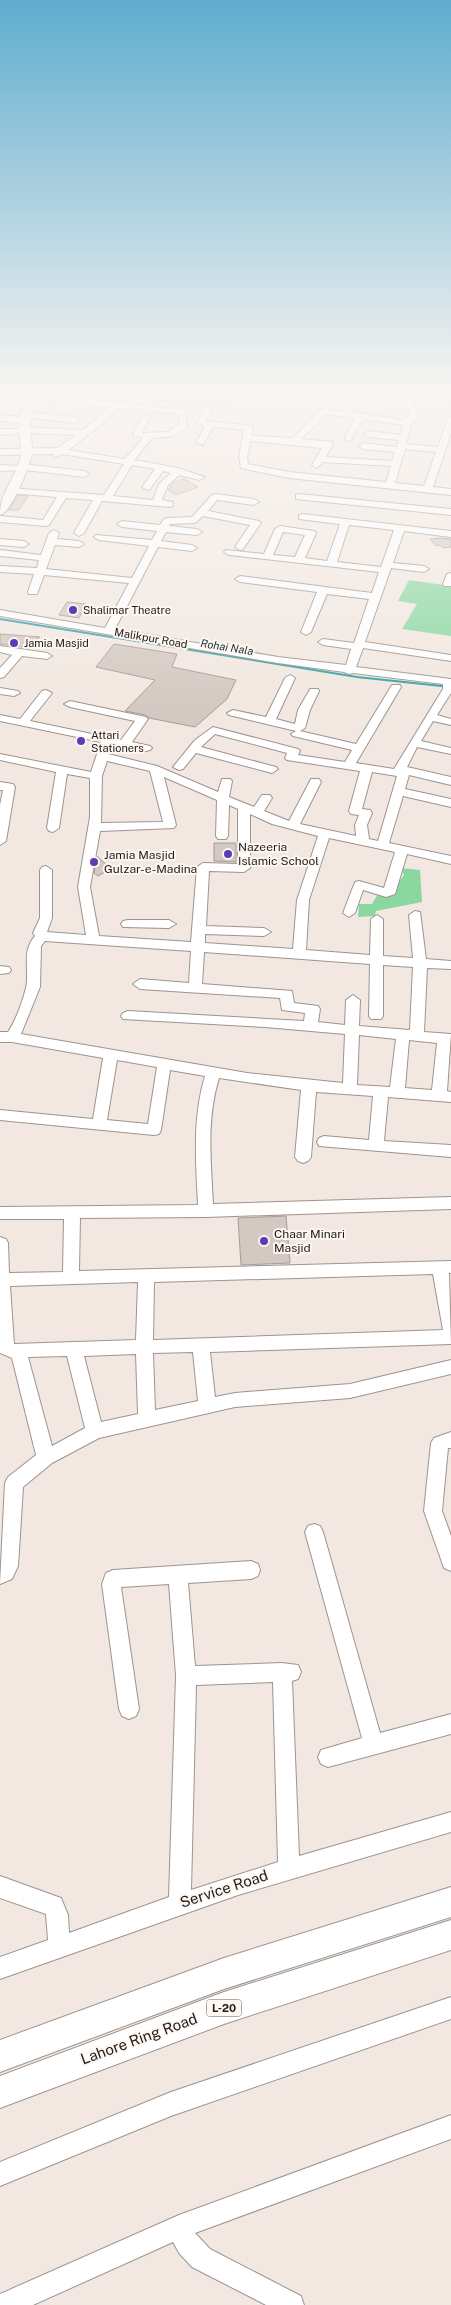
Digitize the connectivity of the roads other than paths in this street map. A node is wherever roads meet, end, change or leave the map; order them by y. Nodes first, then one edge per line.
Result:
1 (10, 495) edge
2 (59, 495) edge
3 (63, 495) junction
4 (106, 495) edge
5 (160, 495) edge
6 (165, 495) edge
7 (299, 497) dead end
8 (103, 499) junction
9 (135, 501) junction
10 (156, 503) junction
11 (130, 511) dead end
12 (0, 512) edge
13 (451, 512) edge
14 (202, 513) junction
15 (302, 517) dead end
16 (234, 518) junction
17 (345, 522) junction
18 (122, 524) dead end
19 (400, 528) junction
20 (163, 529) junction
21 (197, 532) dead end
22 (79, 533) dead end
23 (451, 534) edge
24 (99, 537) dead end
25 (0, 542) edge
26 (154, 543) junction
27 (24, 544) dead end
28 (79, 544) dead end
29 (240, 547) dead end
30 (192, 548) dead end
31 (229, 552) dead end
32 (0, 553) edge
33 (267, 557) junction
34 (45, 558) junction
35 (300, 560) junction
36 (331, 564) junction
37 (385, 568) junction
38 (0, 569) edge
39 (424, 569) dead end
40 (42, 572) junction
41 (240, 579) dead end
42 (134, 581) junction
43 (323, 590) junction
44 (33, 592) dead end
45 (375, 597) junction
46 (0, 613) edge
47 (109, 630) junction
48 (306, 632) dead end
49 (323, 642) dead end
50 (358, 645) junction
51 (1, 649) edge
52 (19, 653) junction
53 (47, 656) dead end
54 (451, 658) edge
55 (276, 665) junction
56 (349, 671) junction
57 (0, 676) edge
58 (290, 678) dead end
59 (449, 685) edge
60 (396, 687) junction
61 (0, 690) edge
62 (314, 690) dead end
63 (14, 693) dead end
64 (46, 693) dead end
65 (70, 704) dead end
66 (431, 717) junction
67 (0, 718) edge
68 (270, 721) junction
69 (23, 722) junction
70 (451, 722) edge
71 (214, 730) junction
72 (297, 734) dead end
73 (107, 740) junction
74 (414, 743) junction
75 (124, 744) junction
76 (146, 748) dead end
77 (359, 748) junction
78 (193, 749) junction
79 (451, 751) edge
80 (0, 756) edge
81 (102, 756) junction
82 (348, 766) junction
83 (179, 767) dead end
84 (366, 768) junction
85 (62, 769) junction
86 (272, 769) dead end
87 (156, 770) junction
88 (404, 772) junction
89 (96, 776) junction
90 (226, 781) dead end
91 (451, 781) edge
92 (315, 782) dead end
93 (0, 786) edge
94 (399, 791) junction
95 (266, 798) dead end
96 (223, 799) junction
97 (241, 802) junction
98 (451, 803) edge
99 (257, 813) junction
100 (293, 826) junction
101 (94, 827) junction
102 (53, 828) dead end
103 (325, 833) junction
104 (222, 836) dead end
105 (0, 840) edge
106 (363, 840) junction
107 (383, 844) junction
108 (402, 849) junction
109 (451, 860) edge
110 (46, 870) dead end
111 (349, 913) dead end
112 (415, 915) dead end
113 (377, 919) dead end
114 (169, 924) dead end
115 (200, 930) junction
116 (264, 932) dead end
117 (42, 936) junction
118 (93, 939) junction
119 (126, 942) junction
120 (199, 947) junction
121 (299, 955) junction
122 (377, 961) junction
123 (420, 964) junction
124 (451, 965) edge
125 (140, 984) dead end
126 (194, 988) junction
127 (353, 1000) dead end
128 (128, 1016) dead end
129 (376, 1016) dead end
130 (310, 1026) junction
131 (351, 1030) junction
132 (402, 1034) junction
133 (417, 1036) junction
134 (6, 1037) edge
135 (448, 1039) edge
136 (111, 1053) junction
137 (164, 1065) junction
138 (213, 1074) junction
139 (309, 1086) junction
140 (350, 1089) junction
141 (381, 1092) junction
142 (397, 1094) junction
143 (445, 1096) edge
144 (0, 1115) edge
145 (99, 1125) junction
146 (324, 1142) dead end
147 (376, 1146) junction
148 (451, 1151) edge
149 (303, 1157) dead end
150 (451, 1204) edge
151 (72, 1211) junction
152 (206, 1211) junction
153 (0, 1213) edge
154 (0, 1243) edge
155 (446, 1267) edge
156 (146, 1276) junction
157 (71, 1278) junction
158 (0, 1280) edge
159 (451, 1329) edge
160 (451, 1337) edge
161 (202, 1346) junction
162 (144, 1347) junction
163 (74, 1349) junction
164 (18, 1350) junction
165 (451, 1367) edge
166 (207, 1405) junction
167 (147, 1418) junction
168 (95, 1431) junction
169 (451, 1440) edge
170 (46, 1458) junction
171 (314, 1532) dead end
172 (451, 1562) edge
173 (251, 1570) dead end
174 (0, 1575) edge
175 (178, 1575) junction
176 (186, 1676) junction
177 (129, 1709) dead end
178 (451, 1724) edge
179 (374, 1746) junction
180 (328, 1757) dead end
181 (451, 1822) edge
182 (290, 1868) junction
183 (0, 1887) edge
184 (451, 1902) edge
185 (180, 1904) junction
186 (451, 1935) edge
187 (59, 1946) junction
188 (0, 1968) edge
189 (451, 2008) edge
190 (0, 2056) edge
191 (0, 2092) edge
192 (451, 2127) edge
193 (0, 2174) edge
194 (179, 2227) junction
195 (5, 2305) edge
196 (292, 2305) edge

1 - 12 main road
2 - 3 street
3 - 8 street
3 - 12 street
4 - 8 street
5 - 10 street
6 - 10 street
7 - 13 street
8 - 9 street
8 - 22 street
9 - 10 street
9 - 11 street
14 - 16 street
14 - 16 street
14 - 20 street
15 - 17 street
16 - 29 street
17 - 19 street
17 - 36 street
18 - 20 street
19 - 23 street
19 - 37 street
20 - 21 street
20 - 26 street
24 - 26 street
25 - 27 street
26 - 30 street
26 - 42 street
28 - 34 street
31 - 33 street
32 - 34 street
33 - 35 street
33 - 35 street
34 - 40 street
35 - 36 street
36 - 37 street
37 - 39 street
37 - 45 street
38 - 40 street
40 - 42 street
40 - 44 street
41 - 43 street
42 - 47 street
43 - 45 street
43 - 48 street
45 - 50 street
46 - 47 street, Malikpur Road
47 - 55 street, Malikpur Road
49 - 50 street
50 - 54 street
50 - 56 street
51 - 52 street
52 - 53 street
52 - 57 street
55 - 56 street
55 - 60 street
56 - 59 street
58 - 68 street
59 - 60 street
59 - 66 street
60 - 77 street
61 - 63 street
62 - 68 street
64 - 69 street
65 - 75 street
66 - 70 street
66 - 74 street
67 - 69 street
68 - 71 street
69 - 73 street
71 - 78 street
71 - 82 street
72 - 77 street
73 - 75 street
73 - 81 street
74 - 79 street
74 - 88 street
75 - 76 street
77 - 82 street
78 - 83 street
78 - 86 street
80 - 85 street
81 - 87 street
81 - 89 street
82 - 84 street
84 - 88 street
84 - 106 street
85 - 89 street
85 - 102 street
87 - 96 street
87 - 101 street
88 - 91 street
88 - 94 street
89 - 101 street
90 - 96 street
92 - 100 street
93 - 105 street
94 - 98 street
94 - 107 street
95 - 99 street
96 - 97 street
96 - 104 street
97 - 99 street
97 - 115 street
99 - 100 street
100 - 103 street
101 - 118 street
103 - 106 street
103 - 121 street
106 - 107 street
107 - 108 street
108 - 109 street
108 - 111 street
110 - 117 street
112 - 123 street
113 - 122 street
114 - 119 street
115 - 116 street
115 - 120 street
117 - 118 street
117 - 134 street
118 - 119 street
119 - 120 street
120 - 121 street
120 - 126 street
121 - 122 street
122 - 123 street
122 - 129 street
123 - 124 street
123 - 133 street
125 - 126 street
126 - 130 street
127 - 131 street
128 - 130 street
130 - 131 street
131 - 132 street
131 - 140 street
132 - 133 street
132 - 142 street
133 - 135 street
134 - 136 street
135 - 143 street
136 - 137 street
136 - 145 street
137 - 138 street
137 - 145 street
138 - 139 street
138 - 152 street
139 - 140 street
139 - 149 street
140 - 141 street
141 - 142 street
141 - 147 street
142 - 143 street
144 - 145 street
146 - 147 street
147 - 148 street
150 - 152 street
151 - 152 street
151 - 153 street
151 - 157 street
154 - 158 street
155 - 156 street
155 - 159 street
156 - 157 street
156 - 162 street
157 - 158 street
158 - 164 street
160 - 161 street
161 - 162 street
161 - 166 street
162 - 163 street
162 - 167 street
163 - 164 street
163 - 168 street
164 - 170 street
165 - 166 street
166 - 167 street
167 - 168 street
168 - 170 street
169 - 172 street
170 - 174 street
171 - 179 street
173 - 175 street
175 - 176 street
175 - 177 street
176 - 182 street
176 - 185 street
178 - 179 street
179 - 180 street
181 - 182 street, Service Road
182 - 185 street, Service Road
183 - 187 street
184 - 190 highway
185 - 187 street, Service Road
186 - 191 highway, Lahore Ring Road / L-20
187 - 188 street, Service Road
189 - 193 street
192 - 194 street
194 - 195 street
194 - 196 street

